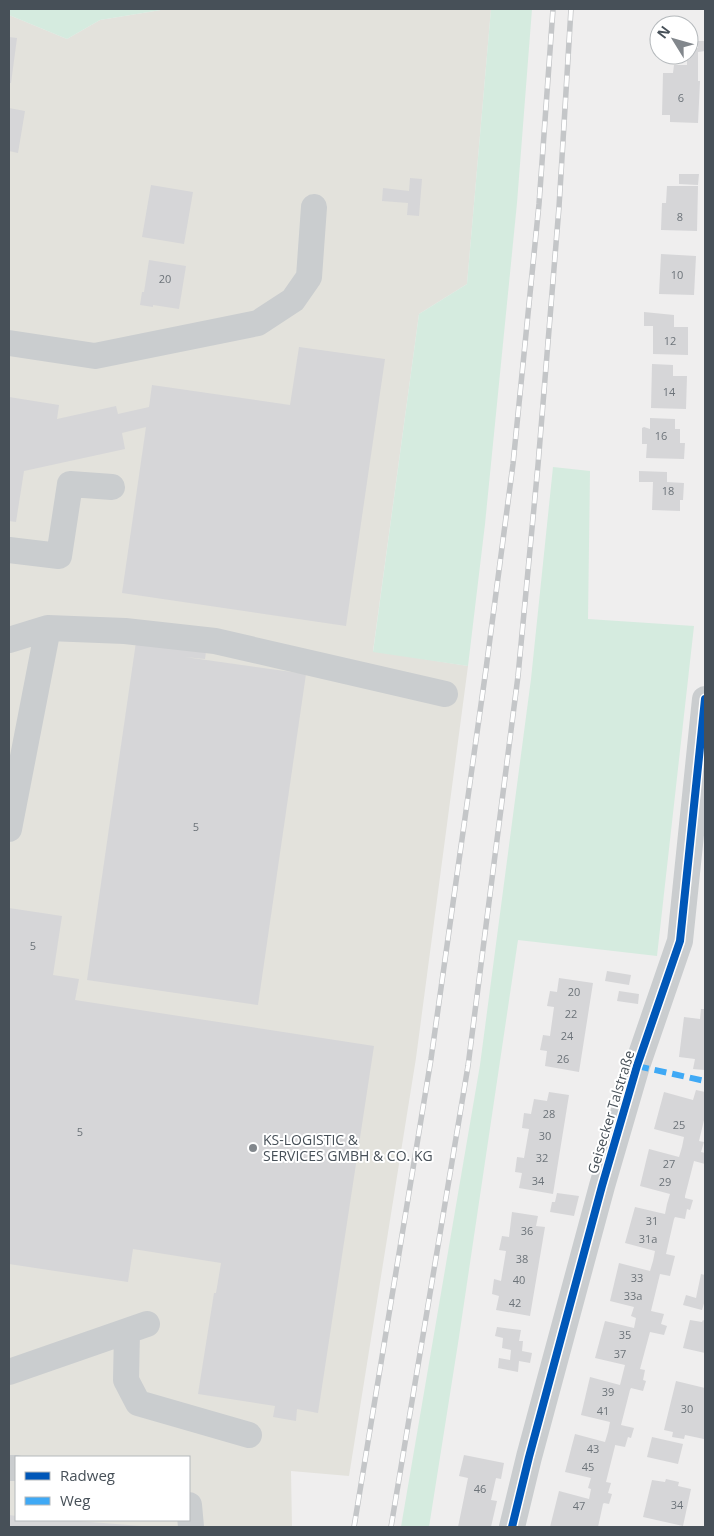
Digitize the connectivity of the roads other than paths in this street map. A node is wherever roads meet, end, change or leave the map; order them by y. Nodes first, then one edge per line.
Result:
1 (314, 207) dead end
2 (9, 343) edge
3 (112, 487) dead end
4 (9, 550) edge
5 (48, 628) junction
6 (9, 640) edge
7 (445, 694) dead end
8 (705, 699) edge
9 (703, 744) edge
10 (9, 829) edge
11 (9, 1372) edge
12 (249, 1435) dead end
13 (190, 1512) edge
14 (192, 1527) edge
15 (512, 1527) edge

1 - 2 street
3 - 4 street
5 - 6 street
5 - 7 street
5 - 10 street
8 - 9 street, Geisecker Talstraße
9 - 15 street, Geisecker Talstraße
11 - 12 street
13 - 14 street

